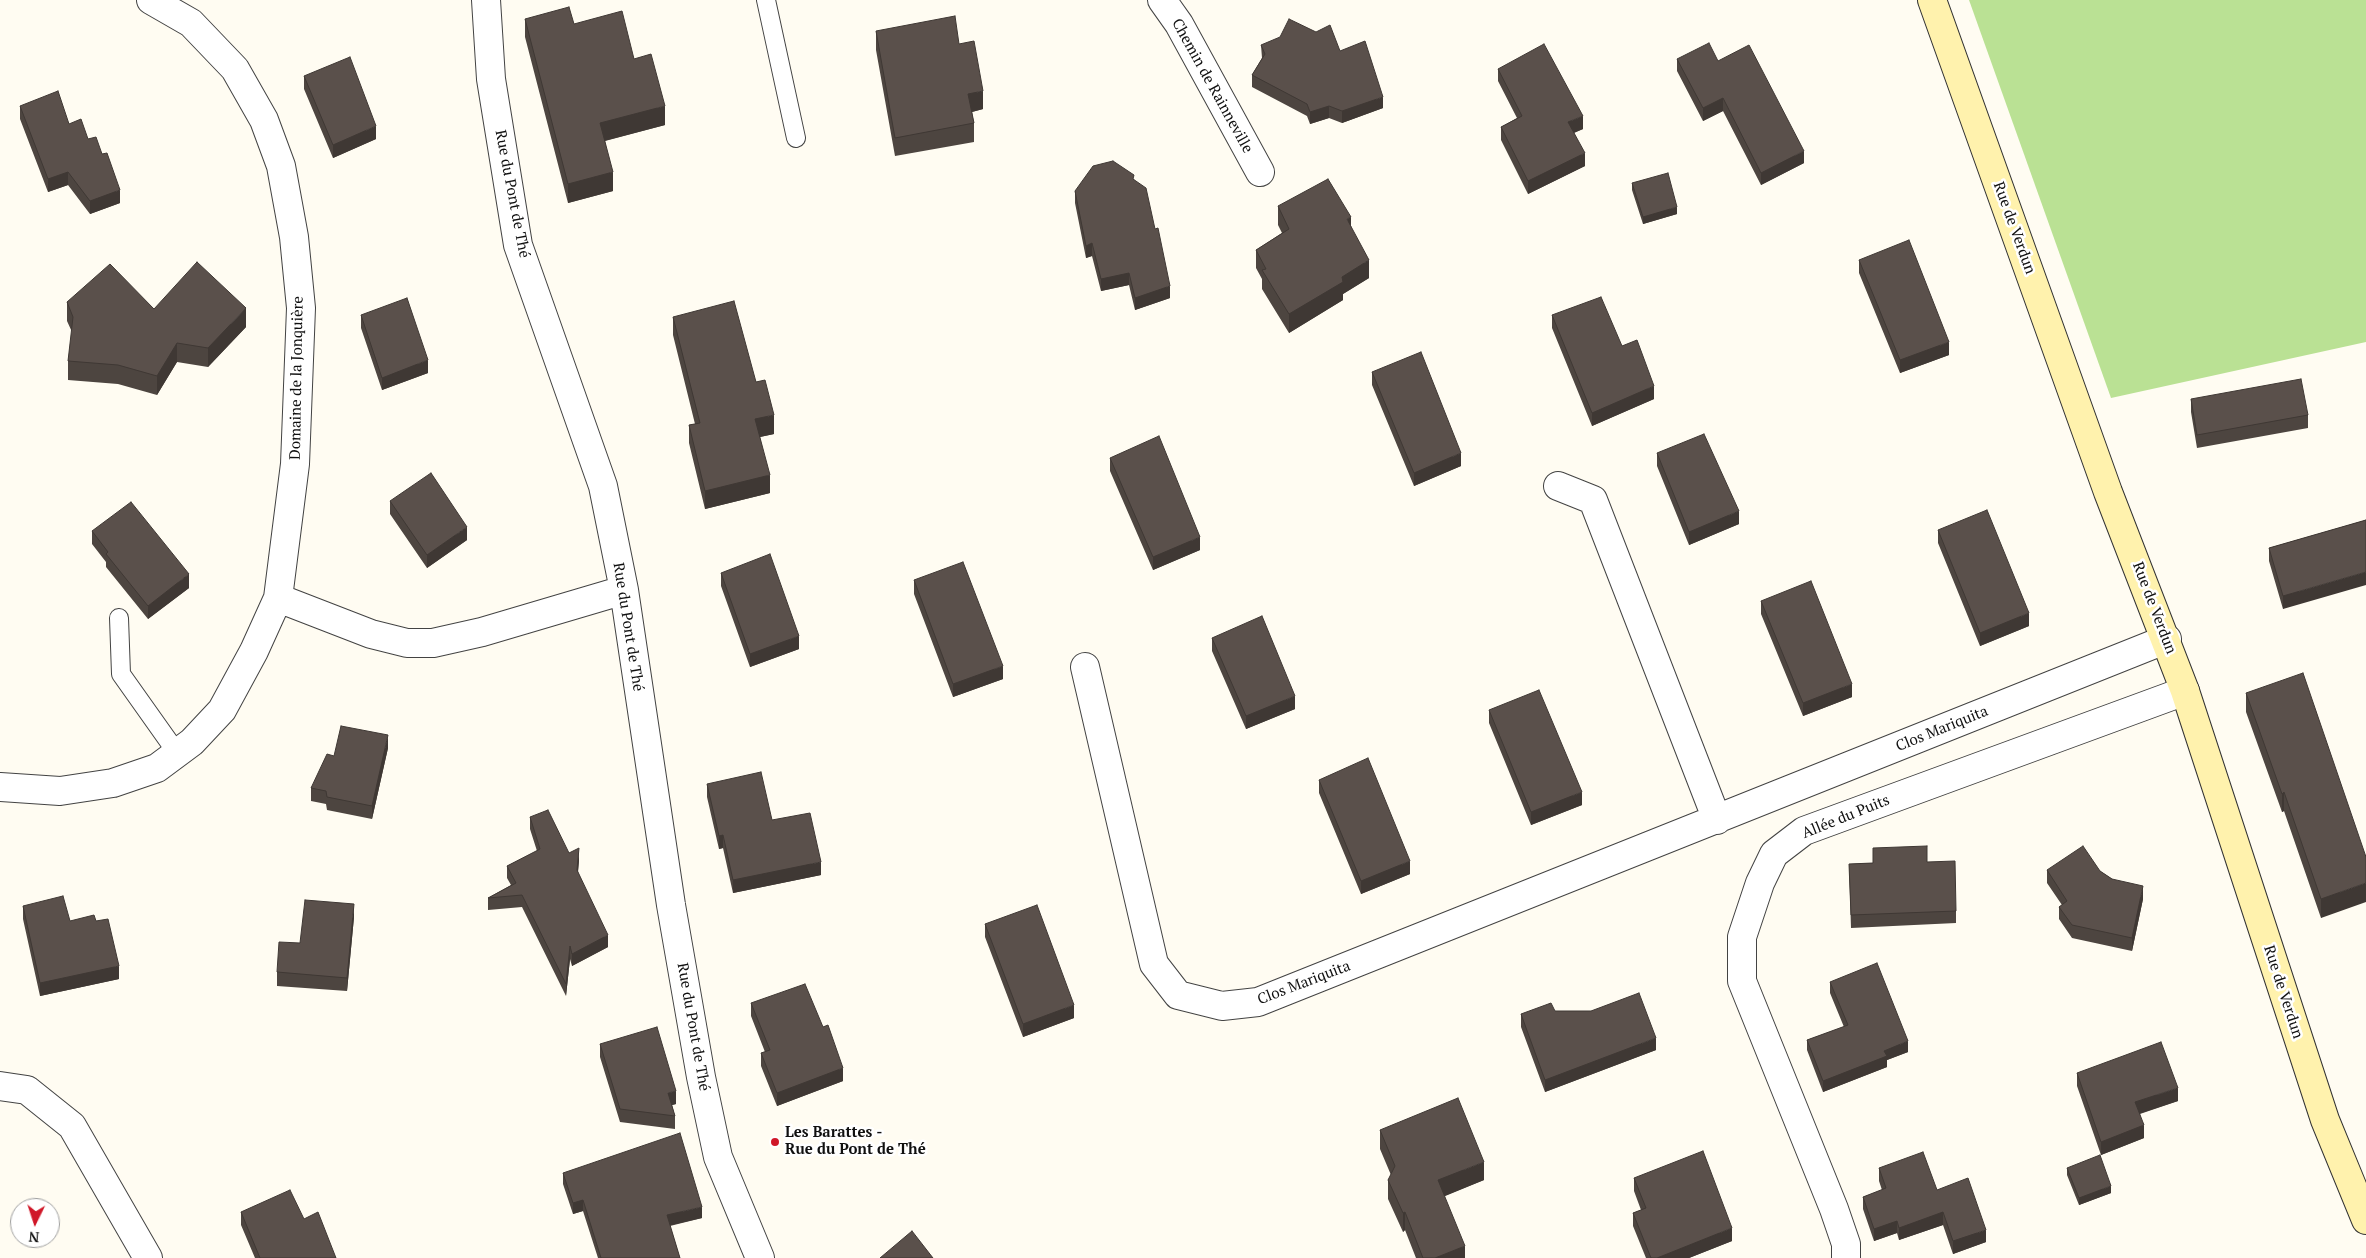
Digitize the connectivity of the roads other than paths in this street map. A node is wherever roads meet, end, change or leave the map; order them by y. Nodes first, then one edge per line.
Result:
1 (151, 0) edge
2 (486, 0) edge
3 (766, 0) edge
4 (1162, 0) edge
5 (1932, 0) edge
6 (796, 138) dead end
7 (1260, 172) dead end
8 (1558, 486) dead end
9 (624, 590) junction
10 (278, 598) junction
11 (119, 618) dead end
12 (2167, 639) junction
13 (1085, 668) dead end
14 (2185, 691) junction
15 (177, 753) junction
16 (0, 787) edge
17 (1717, 820) junction
18 (0, 1086) edge
19 (2366, 1220) edge
20 (148, 1258) edge
21 (760, 1258) edge
22 (1846, 1258) edge

1 - 10 street, Domaine de la Jonquière
2 - 9 street, Rue du Pont de Thé
3 - 6 lane
4 - 7 street, Chemin de Rainneville
5 - 12 main road, Rue de Verdun
8 - 17 street
9 - 10 street
9 - 21 street, Rue du Pont de Thé
10 - 15 street, Domaine de la Jonquière
11 - 15 lane
12 - 14 main road, Rue de Verdun
12 - 17 street, Clos Mariquita
13 - 17 street, Clos Mariquita
14 - 19 main road, Rue de Verdun
14 - 22 street, Allée du Puits
15 - 16 street, Domaine de la Jonquière
18 - 20 street

